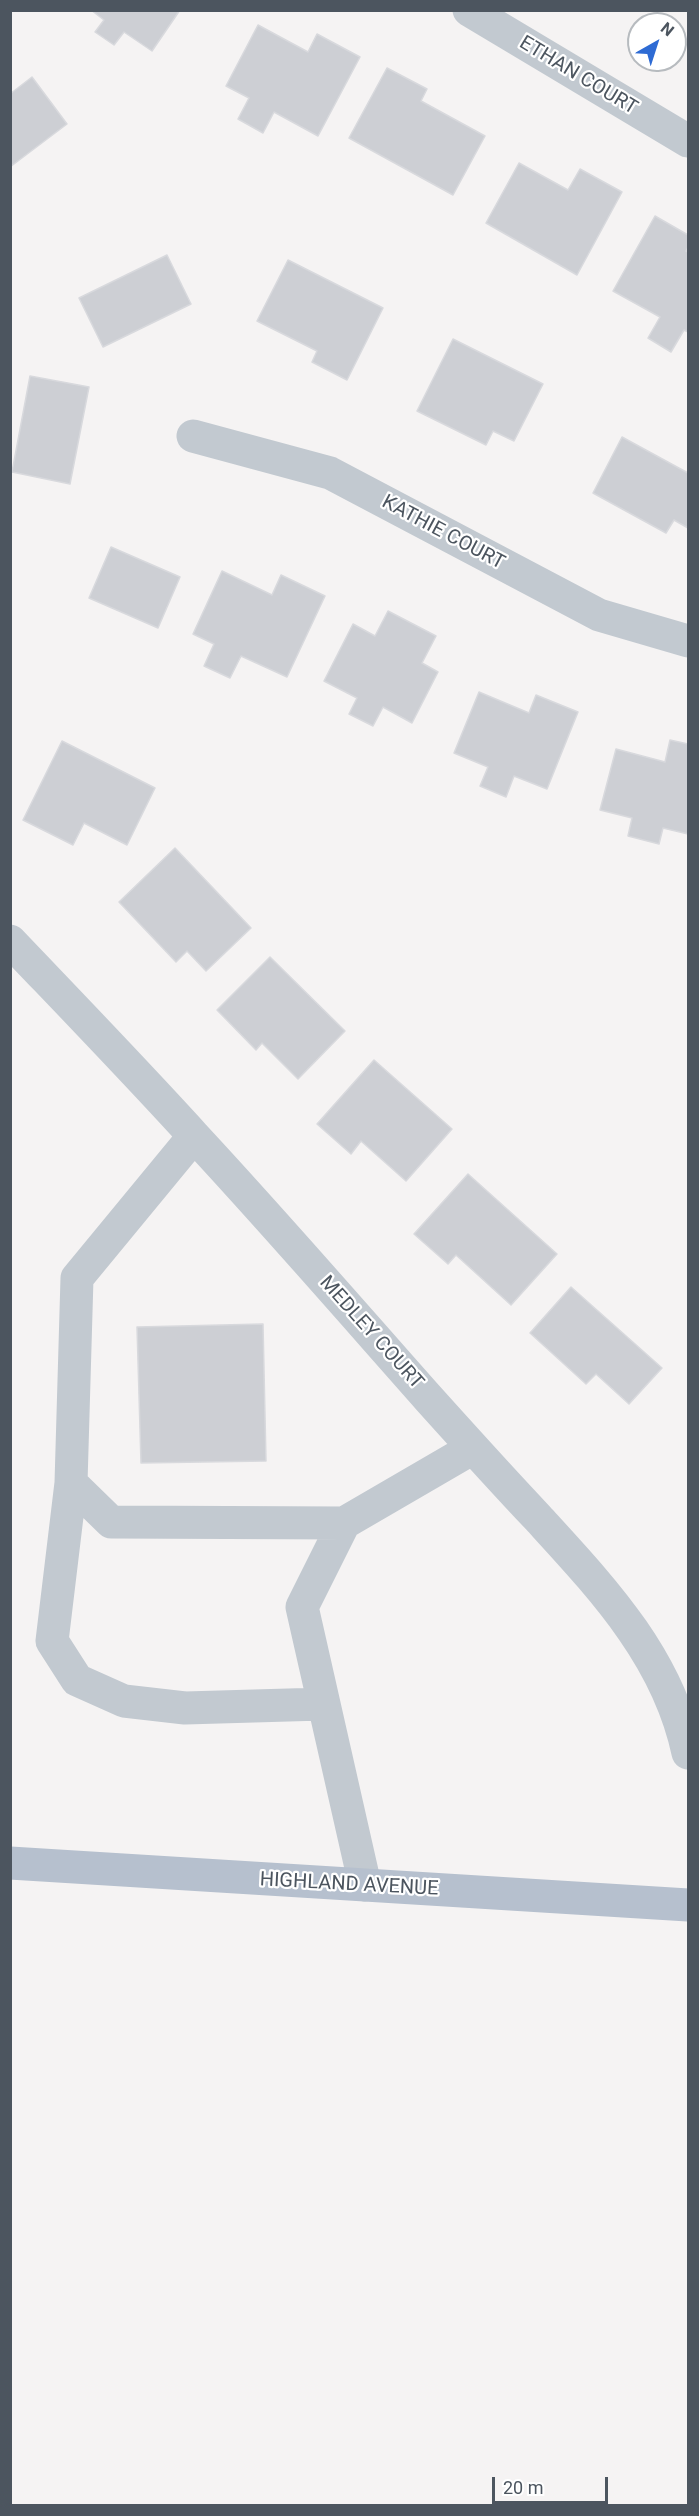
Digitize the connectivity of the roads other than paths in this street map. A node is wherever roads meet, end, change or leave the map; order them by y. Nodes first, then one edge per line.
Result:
1 (469, 10) edge
2 (688, 141) edge
3 (193, 436) dead end
4 (688, 641) edge
5 (10, 941) edge
6 (194, 1136) junction
7 (473, 1448) junction
8 (71, 1483) junction
9 (344, 1523) junction
10 (324, 1704) junction
11 (688, 1753) edge
12 (10, 1863) edge
13 (365, 1885) junction
14 (688, 1905) edge

1 - 2 street, ETHAN COURT
3 - 4 street, KATHIE COURT
5 - 6 street, MEDLEY COURT
6 - 7 street, MEDLEY COURT
6 - 8 street
7 - 9 street
7 - 11 street, MEDLEY COURT
8 - 9 street
8 - 10 street
9 - 10 street
10 - 13 street
12 - 13 main road, HIGHLAND AVENUE
13 - 14 main road, HIGHLAND AVENUE

